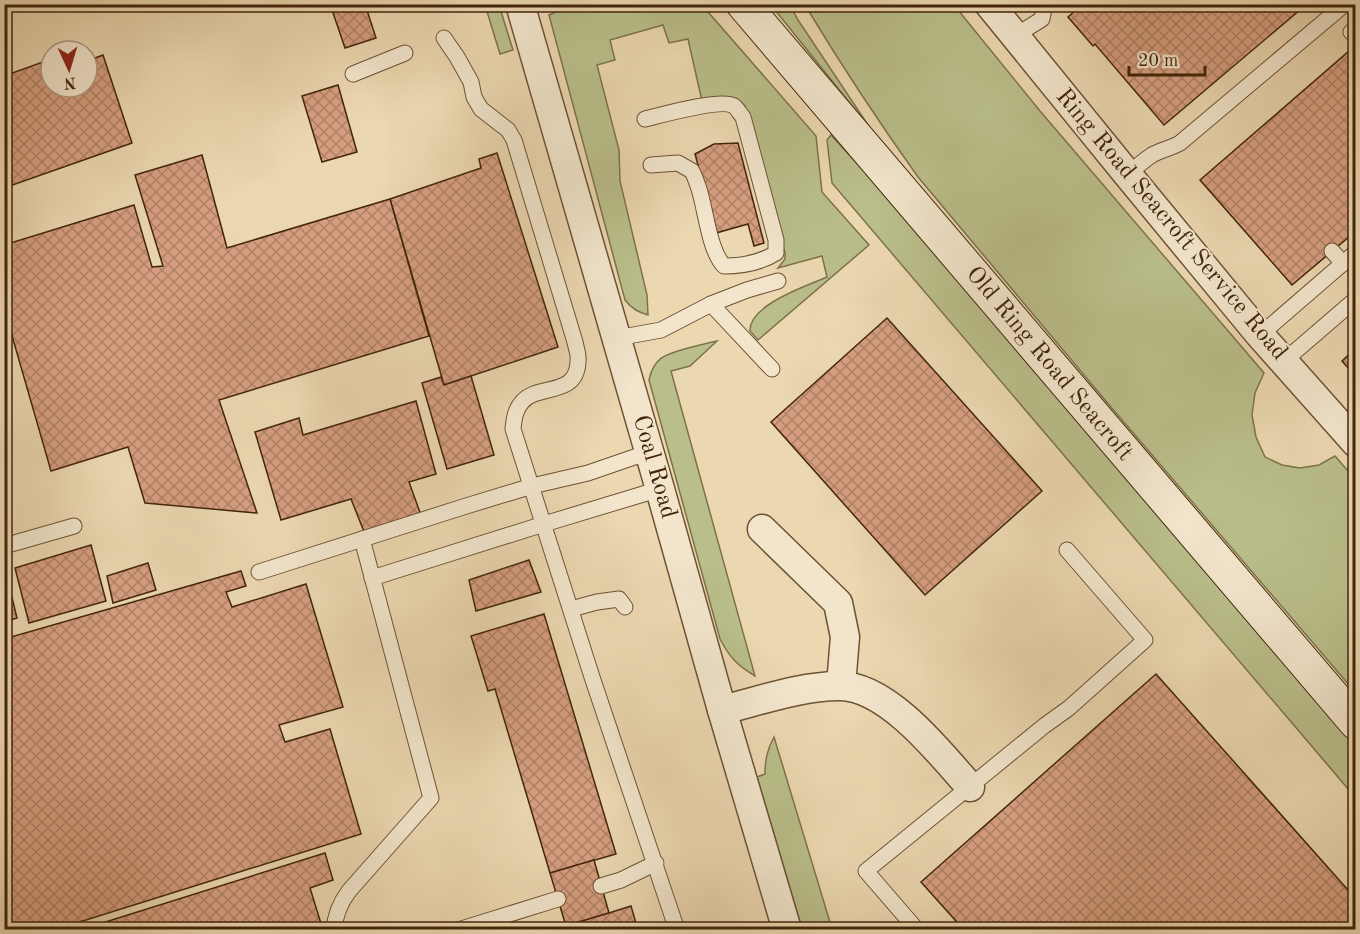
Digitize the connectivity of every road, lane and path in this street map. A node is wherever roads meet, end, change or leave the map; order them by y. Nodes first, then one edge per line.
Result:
1 (520, 4) edge
2 (743, 4) edge
3 (989, 4) edge
4 (1045, 4) edge
5 (1345, 4) edge
6 (1015, 36) junction
7 (444, 38) dead end
8 (405, 53) dead end
9 (352, 74) dead end
10 (645, 119) dead end
11 (651, 165) dead end
12 (1128, 175) junction
13 (1332, 251) dead end
14 (1356, 252) edge
15 (1341, 265) junction
16 (778, 281) dead end
17 (1356, 299) edge
18 (711, 304) junction
19 (1260, 335) junction
20 (617, 338) junction
21 (1284, 361) junction
22 (772, 369) dead end
23 (1356, 443) edge
24 (649, 452) junction
25 (532, 486) junction
26 (660, 489) junction
27 (544, 524) junction
28 (74, 526) dead end
29 (762, 529) dead end
30 (362, 539) junction
31 (4, 546) edge
32 (1067, 550) dead end
33 (259, 572) dead end
34 (372, 578) junction
35 (625, 607) dead end
36 (571, 609) junction
37 (841, 685) junction
38 (722, 710) junction
39 (1356, 723) edge
40 (970, 787) junction
41 (656, 863) junction
42 (601, 886) dead end
43 (558, 899) dead end
44 (333, 930) edge
45 (458, 930) edge
46 (677, 930) edge
47 (787, 930) edge
48 (917, 930) edge

1 - 20 street, Coal Road
2 - 39 main road, Old Ring Road Seacroft
3 - 6 street, Ring Road Seacroft Service Road
4 - 6 lane
5 - 12 lane
6 - 12 street, Ring Road Seacroft Service Road
7 - 25 lane
8 - 9 lane
10 - 11 lane
12 - 19 street, Ring Road Seacroft Service Road
13 - 15 lane
14 - 15 lane
15 - 19 lane
16 - 18 lane
17 - 21 lane
18 - 20 lane
18 - 22 lane
19 - 21 street, Ring Road Seacroft Service Road
20 - 24 street, Coal Road
21 - 23 street, Ring Road Seacroft Service Road
24 - 25 lane
24 - 26 street, Coal Road
25 - 27 lane
25 - 30 lane
26 - 27 lane
26 - 38 street, Coal Road
27 - 34 lane
27 - 36 lane
28 - 31 lane
29 - 37 street
30 - 33 lane
30 - 34 lane
32 - 40 lane
34 - 44 lane
35 - 36 lane
36 - 41 lane
37 - 38 street
37 - 40 street
38 - 47 street, Coal Road
40 - 48 lane
41 - 42 lane
41 - 46 lane
43 - 45 lane

